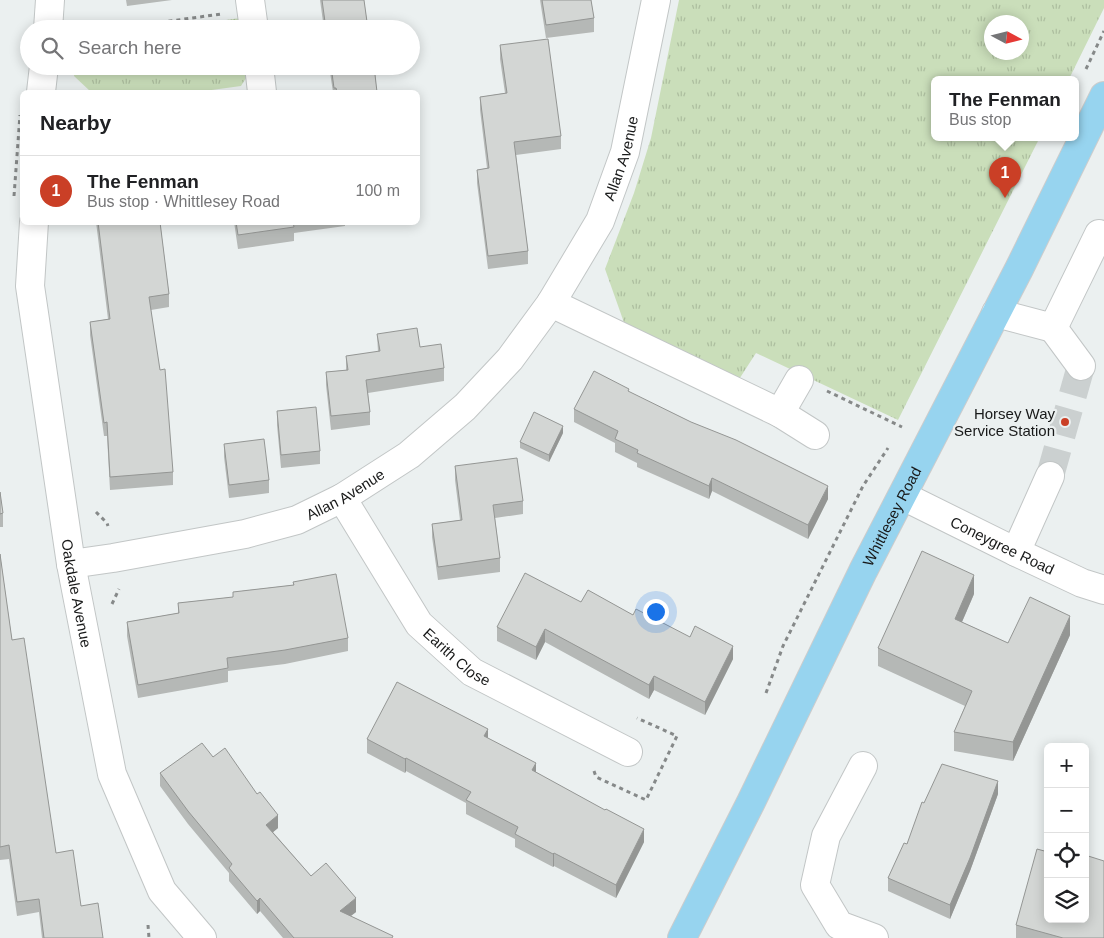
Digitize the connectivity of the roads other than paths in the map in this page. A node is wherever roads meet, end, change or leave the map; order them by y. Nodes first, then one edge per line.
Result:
1 (50, 0) edge
2 (656, 0) edge
3 (239, 7) edge
4 (49, 20) edge
5 (248, 20) edge
6 (43, 75) edge
7 (260, 75) edge
8 (41, 90) edge
9 (262, 90) edge
10 (1104, 96) edge
11 (34, 225) edge
12 (1099, 234) dead end
13 (552, 303) junction
14 (996, 313) junction
15 (1054, 328) junction
16 (1081, 366) dead end
17 (799, 380) road end
18 (780, 413) junction
19 (815, 434) dead end
20 (1050, 476) tunnel mouth
21 (903, 496) junction
22 (342, 498) junction
23 (1016, 552) junction
24 (71, 564) junction
25 (1104, 590) edge
26 (628, 752) dead end
27 (863, 766) dead end
28 (201, 937) edge
29 (682, 938) edge
30 (874, 938) edge

1 - 4 street
2 - 13 street, Allan Avenue
3 - 5 street
6 - 8 street
7 - 9 street
10 - 14 main road, Whittlesey Road
11 - 24 street, Oakdale Avenue
12 - 15 street
13 - 18 street
13 - 22 street, Allan Avenue
14 - 15 street
14 - 21 main road, Whittlesey Road
15 - 16 street
17 - 18 street
18 - 19 street
20 - 23 street
21 - 23 street, Coneygree Road
21 - 29 main road, Whittlesey Road
22 - 24 street, Allan Avenue
22 - 26 street, Earith Close
23 - 25 street, Coneygree Road
24 - 28 street, Oakdale Avenue
27 - 30 street

